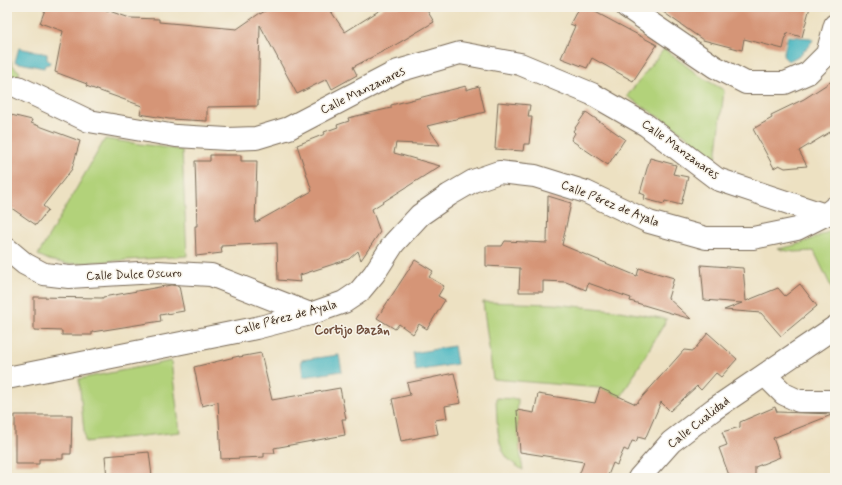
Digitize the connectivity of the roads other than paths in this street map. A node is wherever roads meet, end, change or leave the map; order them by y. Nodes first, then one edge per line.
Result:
1 (627, 7) edge
2 (835, 25) edge
3 (18, 87) dead end
4 (830, 211) edge
5 (7, 249) edge
6 (310, 314) junction
7 (835, 326) edge
8 (765, 375) junction
9 (7, 378) edge
10 (835, 401) edge
11 (639, 478) edge

1 - 2 street
3 - 4 street, Calle Manzanares
4 - 6 street, Calle Pérez de Ayala
5 - 6 street, Calle Dulce Oscuro
6 - 9 street, Calle Pérez de Ayala
7 - 8 street, Calle Cualidad
8 - 10 street
8 - 11 street, Calle Cualidad

